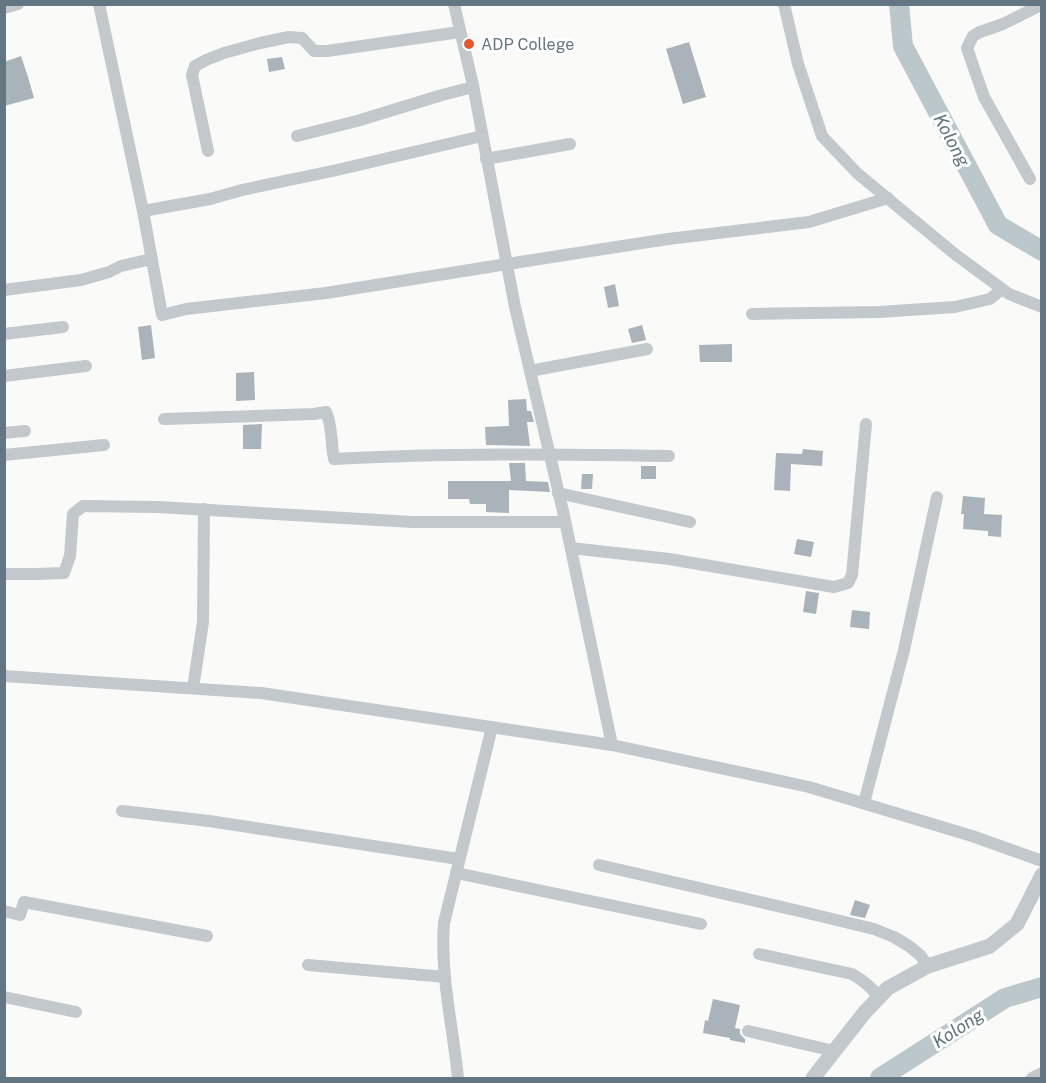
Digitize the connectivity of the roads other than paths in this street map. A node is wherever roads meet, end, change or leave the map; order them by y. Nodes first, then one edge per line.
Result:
1 (18, 4) edge
2 (99, 4) edge
3 (453, 4) edge
4 (784, 4) edge
5 (1041, 5) edge
6 (4, 8) edge
7 (460, 32) junction
8 (473, 87) junction
9 (297, 136) dead end
10 (482, 136) junction
11 (570, 144) dead end
12 (208, 151) dead end
13 (486, 159) junction
14 (1030, 179) dead end
15 (888, 198) junction
16 (143, 211) junction
17 (152, 259) junction
18 (507, 264) junction
19 (1002, 289) junction
20 (4, 290) edge
21 (1041, 307) edge
22 (752, 314) dead end
23 (63, 327) dead end
24 (4, 334) edge
25 (647, 349) dead end
26 (86, 366) dead end
27 (530, 371) junction
28 (4, 375) edge
29 (164, 419) dead end
30 (866, 424) dead end
31 (25, 431) dead end
32 (4, 433) edge
33 (104, 445) dead end
34 (549, 453) junction
35 (4, 455) edge
36 (669, 456) dead end
37 (558, 493) junction
38 (937, 497) dead end
39 (204, 510) junction
40 (565, 522) junction
41 (690, 522) dead end
42 (571, 548) junction
43 (4, 574) edge
44 (4, 676) edge
45 (193, 688) junction
46 (492, 727) junction
47 (612, 745) junction
48 (864, 803) junction
49 (122, 811) dead end
50 (459, 859) junction
51 (1041, 861) edge
52 (599, 865) dead end
53 (456, 873) junction
54 (1041, 875) edge
55 (4, 912) edge
56 (701, 924) dead end
57 (207, 936) dead end
58 (759, 954) dead end
59 (308, 965) dead end
60 (928, 966) junction
61 (445, 977) junction
62 (4, 997) edge
63 (879, 997) junction
64 (76, 1012) dead end
65 (748, 1031) dead end
66 (834, 1051) junction
67 (1041, 1073) edge
68 (458, 1078) edge
69 (813, 1078) edge
70 (1032, 1078) edge

1 - 6 street
2 - 16 street
3 - 7 street
4 - 15 street
5 - 14 street
7 - 8 street
7 - 12 street
8 - 9 street
8 - 10 street
10 - 13 street
10 - 16 street
11 - 13 street
13 - 18 street
15 - 18 street
15 - 19 street
16 - 17 street
17 - 18 street
17 - 20 street
18 - 27 street
19 - 21 street
19 - 22 street
23 - 24 street
25 - 27 street
26 - 28 street
27 - 34 street
29 - 34 street
30 - 42 street
31 - 32 street
33 - 35 street
34 - 36 street
34 - 37 street
37 - 40 street
37 - 41 street
38 - 48 street
39 - 40 street
39 - 43 street
39 - 45 street
40 - 42 street
42 - 47 street
44 - 45 street
45 - 46 street
46 - 47 street
46 - 50 street
47 - 48 street
48 - 51 street
49 - 50 street
50 - 53 street
52 - 60 street
53 - 56 street
53 - 61 street
54 - 60 street
55 - 57 street
58 - 63 street
59 - 61 street
60 - 63 street
61 - 68 street
62 - 64 street
63 - 66 street
65 - 66 street
66 - 69 street
67 - 70 street

